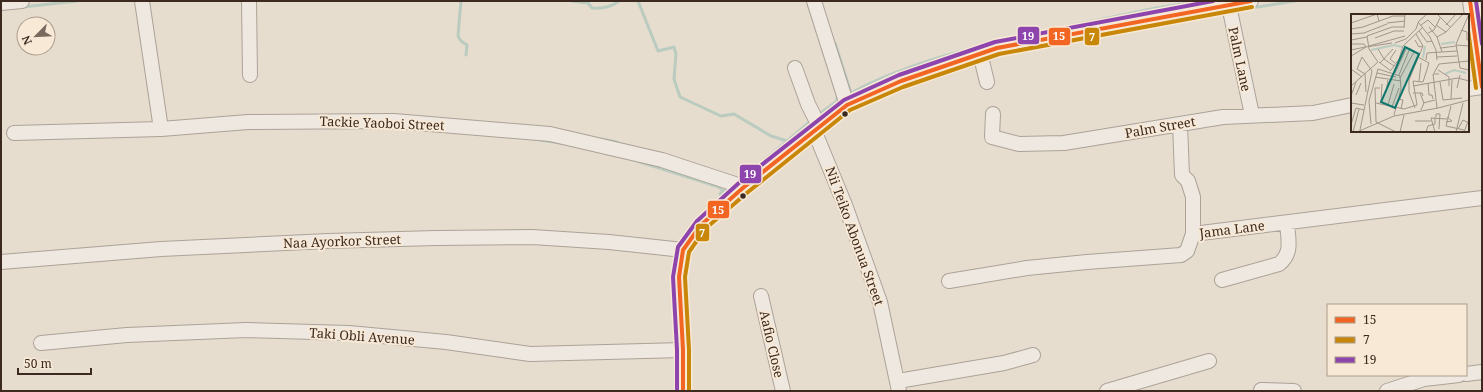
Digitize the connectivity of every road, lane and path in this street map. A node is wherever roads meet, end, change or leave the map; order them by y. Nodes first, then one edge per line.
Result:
1 (22, 1) edge
2 (142, 1) edge
3 (249, 1) edge
4 (814, 1) edge
5 (1251, 1) edge
6 (1470, 1) edge
7 (1228, 2) edge
8 (1, 3) edge
9 (980, 53) junction
10 (794, 68) dead end
11 (250, 75) dead end
12 (987, 82) dead end
13 (1482, 87) edge
14 (1469, 89) edge
15 (847, 105) junction
16 (1351, 105) edge
17 (993, 114) dead end
18 (1252, 115) junction
19 (1180, 124) junction
20 (817, 128) junction
21 (161, 129) junction
22 (14, 133) dead end
23 (744, 187) junction
24 (1482, 198) edge
25 (1287, 223) junction
26 (1193, 234) junction
27 (683, 250) junction
28 (1, 262) edge
29 (1222, 280) dead end
30 (949, 281) dead end
31 (761, 296) dead end
32 (41, 343) dead end
33 (683, 350) junction
34 (1033, 355) dead end
35 (1209, 361) dead end
36 (1482, 372) edge
37 (1467, 374) edge
38 (1450, 376) edge
39 (899, 386) edge
40 (1261, 390) dead end
41 (683, 391) edge
42 (783, 391) edge
43 (1107, 391) edge
44 (1294, 391) edge
45 (1387, 391) edge

1 - 8 street
2 - 21 street
3 - 11 street
4 - 15 street
5 - 7 street
6 - 13 street
7 - 9 street
7 - 18 street, Palm Lane
9 - 12 street
9 - 15 street
10 - 20 street, Nii Teiko Abonua Street
13 - 14 street
15 - 20 street
16 - 18 street, Palm Street
17 - 19 street, Palm Street
18 - 19 street, Palm Street
19 - 26 street
20 - 23 street
20 - 39 street, Nii Teiko Abonua Street
21 - 22 street, Tackie Yaoboi Street
21 - 23 street, Tackie Yaoboi Street
23 - 27 street
24 - 25 street, Jama Lane
25 - 26 street, Jama Lane
25 - 29 street
26 - 30 street, Jama Lane
27 - 28 street, Naa Ayorkor Street
27 - 33 street
31 - 42 street, Aafio Close
32 - 33 street, Taki Obli Avenue
33 - 41 street
34 - 39 street
35 - 43 street
36 - 37 street
38 - 45 street
40 - 44 street

